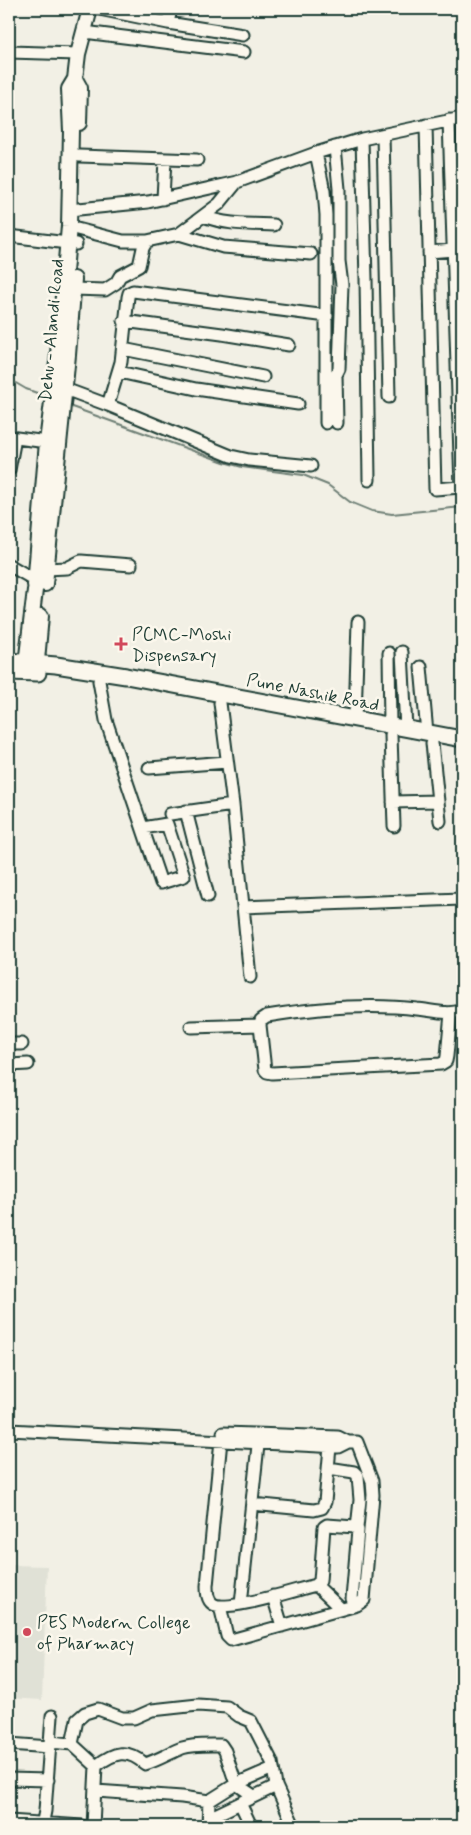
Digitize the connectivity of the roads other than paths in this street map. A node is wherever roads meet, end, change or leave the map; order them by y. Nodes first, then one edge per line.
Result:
1 (90, 9) edge
2 (99, 9) edge
3 (171, 9) edge
4 (168, 23) junction
5 (84, 32) junction
6 (243, 35) dead end
7 (9, 52) edge
8 (244, 52) dead end
9 (78, 54) junction
10 (75, 79) junction
11 (462, 118) edge
12 (449, 120) junction
13 (426, 125) junction
14 (383, 135) junction
15 (362, 139) junction
16 (335, 147) junction
17 (316, 153) junction
18 (79, 156) junction
19 (165, 159) junction
20 (197, 160) dead end
21 (237, 182) junction
22 (163, 199) junction
23 (74, 210) junction
24 (203, 216) junction
25 (274, 225) dead end
26 (77, 229) junction
27 (179, 234) junction
28 (9, 236) edge
29 (147, 241) junction
30 (72, 244) junction
31 (453, 250) junction
32 (429, 252) junction
33 (311, 254) dead end
34 (73, 289) junction
35 (326, 316) junction
36 (124, 321) junction
37 (289, 345) dead end
38 (123, 349) junction
39 (119, 372) junction
40 (264, 376) dead end
41 (65, 389) junction
42 (389, 398) dead end
43 (108, 404) junction
44 (298, 404) dead end
45 (12, 438) edge
46 (47, 442) junction
47 (310, 466) dead end
48 (9, 470) edge
49 (369, 480) dead end
50 (9, 565) edge
51 (131, 565) dead end
52 (46, 569) junction
53 (38, 586) junction
54 (358, 622) dead end
55 (402, 652) dead end
56 (388, 653) dead end
57 (9, 661) edge
58 (31, 667) junction
59 (421, 667) dead end
60 (9, 672) edge
61 (99, 681) junction
62 (220, 703) junction
63 (355, 718) junction
64 (406, 729) junction
65 (390, 730) junction
66 (430, 738) junction
67 (462, 739) edge
68 (462, 749) edge
69 (227, 762) junction
70 (149, 768) dead end
71 (438, 801) junction
72 (393, 802) junction
73 (233, 806) junction
74 (186, 811) junction
75 (170, 814) dead end
76 (440, 821) dead end
77 (394, 826) dead end
78 (143, 828) junction
79 (208, 896) dead end
80 (462, 899) edge
81 (243, 907) junction
82 (250, 977) dead end
83 (462, 1010) edge
84 (450, 1013) junction
85 (260, 1025) junction
86 (191, 1027) dead end
87 (9, 1044) edge
88 (22, 1044) dead end
89 (28, 1064) dead end
90 (9, 1065) edge
91 (9, 1422) edge
92 (9, 1430) edge
93 (348, 1442) junction
94 (258, 1443) junction
95 (220, 1445) junction
96 (330, 1447) junction
97 (335, 1469) dead end
98 (252, 1504) junction
99 (357, 1528) junction
100 (316, 1585) junction
101 (273, 1596) junction
102 (352, 1599) dead end
103 (241, 1604) junction
104 (220, 1606) junction
105 (341, 1609) junction
106 (282, 1626) junction
107 (52, 1716) dead end
108 (9, 1744) edge
109 (72, 1744) junction
110 (50, 1745) junction
111 (96, 1766) junction
112 (273, 1768) junction
113 (9, 1779) edge
114 (48, 1780) junction
115 (236, 1784) junction
116 (276, 1786) junction
117 (96, 1792) junction
118 (254, 1796) junction
119 (209, 1801) junction
120 (240, 1803) junction
121 (9, 1821) edge
122 (209, 1822) edge
123 (42, 1825) edge
124 (82, 1826) edge
125 (93, 1826) edge
126 (251, 1826) edge
127 (294, 1826) edge

1 - 5 main road, Dehu - Alandi Road
2 - 4 street
3 - 4 street
4 - 6 street
5 - 8 street
5 - 9 main road, Dehu - Alandi Road
7 - 9 street
9 - 10 main road, Dehu - Alandi Road
10 - 18 main road, Dehu - Alandi Road
10 - 23 main road, Dehu - Alandi Road
11 - 12 street
12 - 13 street
12 - 31 street
13 - 14 street
13 - 32 street
14 - 15 street
14 - 42 street
15 - 16 street
15 - 49 street
16 - 17 street
16 - 35 street
17 - 21 street
17 - 35 street
18 - 19 street
18 - 23 main road, Dehu - Alandi Road
19 - 20 street
19 - 22 street
21 - 22 street
21 - 24 street
22 - 23 street
23 - 26 main road, Dehu - Alandi Road
23 - 30 main road, Dehu - Alandi Road
24 - 25 street
24 - 27 street
26 - 29 street
26 - 30 main road, Dehu - Alandi Road
27 - 29 street
27 - 33 street
28 - 30 street
29 - 34 street
30 - 34 main road, Dehu - Alandi Road
30 - 46 main road, Dehu - Alandi Road
31 - 32 street
31 - 32 street
34 - 41 main road, Dehu - Alandi Road
35 - 36 street
36 - 37 street
36 - 38 street
38 - 39 street
38 - 40 street
39 - 43 street
39 - 44 street
41 - 43 street
41 - 52 main road, Dehu - Alandi Road
43 - 47 street
45 - 46 street
45 - 48 street
46 - 53 main road, Dehu - Alandi Road
50 - 53 street
51 - 52 street
52 - 53 main road, Dehu - Alandi Road
53 - 58 main road, Dehu - Alandi Road
54 - 63 street
55 - 64 street
56 - 65 street
57 - 58 highway, Pune Nashik Road
58 - 60 highway, Pune Nashik Road
58 - 61 highway, Pune Nashik Road
58 - 63 highway, Pune Nashik Road
59 - 66 street
61 - 62 highway, Pune Nashik Road
61 - 78 street
62 - 65 highway, Pune Nashik Road
62 - 69 street
63 - 65 highway, Pune Nashik Road
64 - 65 highway, Pune Nashik Road
64 - 66 highway, Pune Nashik Road
65 - 66 highway, Pune Nashik Road
65 - 72 street
66 - 67 highway, Pune Nashik Road
66 - 68 highway, Pune Nashik Road
66 - 71 street
69 - 70 street
69 - 73 street
71 - 72 street
71 - 76 street
72 - 77 street
73 - 74 street
73 - 81 street
74 - 75 street
74 - 79 street
78 - 78 street
80 - 81 street
81 - 82 street
83 - 84 street
84 - 85 street
84 - 85 street
85 - 86 street
87 - 88 street
89 - 90 street
91 - 94 street
92 - 95 street
93 - 94 street
93 - 96 street
93 - 105 street
94 - 95 street
94 - 96 street
94 - 98 street
95 - 104 street
96 - 98 street
97 - 99 street
98 - 103 street
99 - 100 street
99 - 102 street
100 - 101 street
100 - 105 street
101 - 103 street
101 - 106 street
103 - 104 street
104 - 106 street
105 - 106 street
107 - 110 street
108 - 110 street
109 - 110 street
109 - 111 street
109 - 112 street
110 - 114 street
111 - 115 street
111 - 117 street
112 - 115 street
112 - 116 street
113 - 114 street
114 - 123 street
115 - 118 street
115 - 119 street
116 - 118 street
116 - 127 street
117 - 119 street
117 - 125 street
118 - 120 street
119 - 122 street
120 - 122 street
120 - 126 street
121 - 123 street
123 - 124 street

